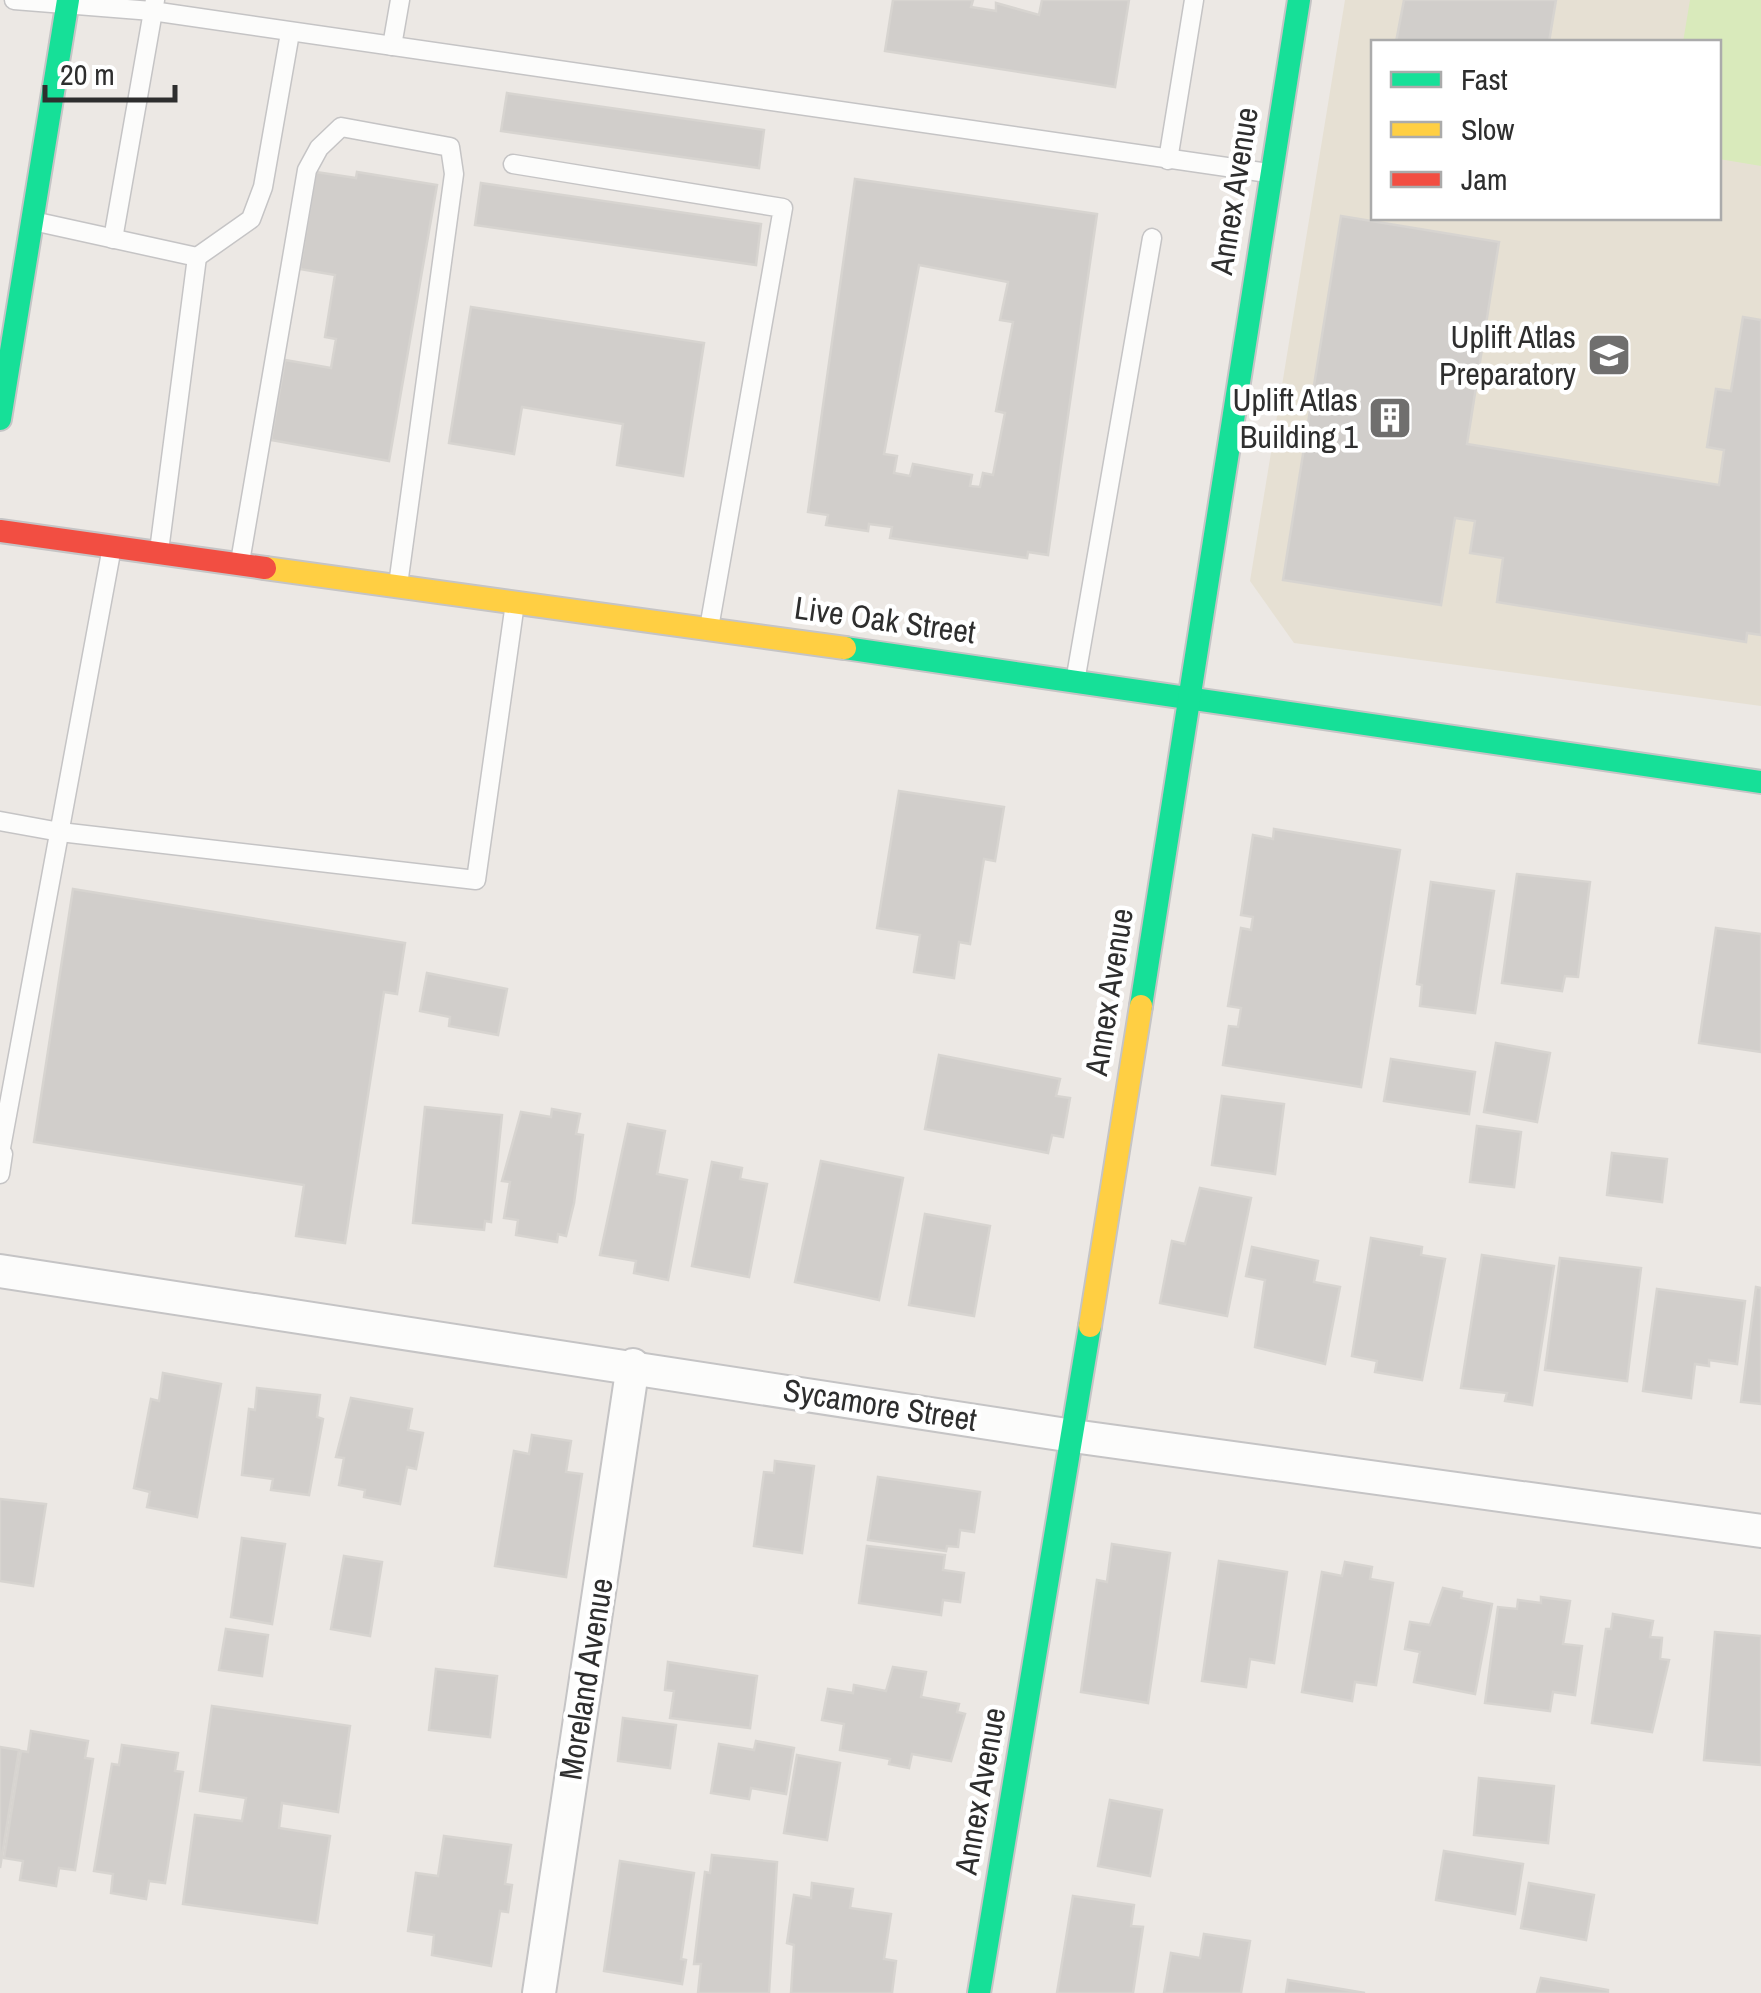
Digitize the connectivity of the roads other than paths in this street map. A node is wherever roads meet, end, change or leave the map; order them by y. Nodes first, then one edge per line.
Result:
1 (14, 0) edge
2 (400, 0) edge
3 (1194, 0) edge
4 (1299, 0) edge
5 (68, 2) edge
6 (153, 5) edge
7 (290, 32) junction
8 (392, 46) junction
9 (1168, 160) junction
10 (513, 164) dead end
11 (1268, 173) junction
12 (32, 221) junction
13 (1152, 238) dead end
14 (113, 239) junction
15 (196, 257) junction
16 (11, 279) edge
17 (0, 420) edge
18 (0, 530) edge
19 (112, 546) junction
20 (158, 552) junction
21 (240, 562) junction
22 (398, 586) junction
23 (515, 602) junction
24 (709, 629) junction
25 (1076, 679) junction
26 (1187, 695) junction
27 (1761, 782) edge
28 (0, 821) edge
29 (60, 832) junction
30 (2, 1154) edge
31 (0, 1174) edge
32 (0, 1271) edge
33 (633, 1365) junction
34 (1073, 1436) junction
35 (1761, 1531) edge
36 (539, 1993) edge
37 (979, 1993) edge

1 - 5 lane
2 - 8 lane
3 - 9 lane
4 - 11 street, Annex Avenue
5 - 6 lane
5 - 12 street
6 - 7 lane
6 - 14 lane
7 - 8 lane
7 - 15 lane
8 - 9 lane
9 - 11 lane
10 - 24 lane
11 - 26 street, Annex Avenue
12 - 14 lane
12 - 16 street
13 - 25 lane
14 - 15 lane
15 - 20 lane
16 - 17 street
18 - 19 street, Live Oak Street
19 - 20 street, Live Oak Street
19 - 29 lane
20 - 21 street, Live Oak Street
21 - 22 street, Live Oak Street
21 - 22 lane
22 - 23 street, Live Oak Street
23 - 24 street, Live Oak Street
23 - 29 lane
24 - 25 street, Live Oak Street
25 - 26 street, Live Oak Street
26 - 27 street, Live Oak Street
26 - 34 street, Annex Avenue
28 - 29 lane
29 - 30 lane
30 - 31 lane
32 - 33 street, Sycamore Street
33 - 34 street, Sycamore Street
33 - 36 street, Moreland Avenue
34 - 35 street, Sycamore Street
34 - 37 street, Annex Avenue

